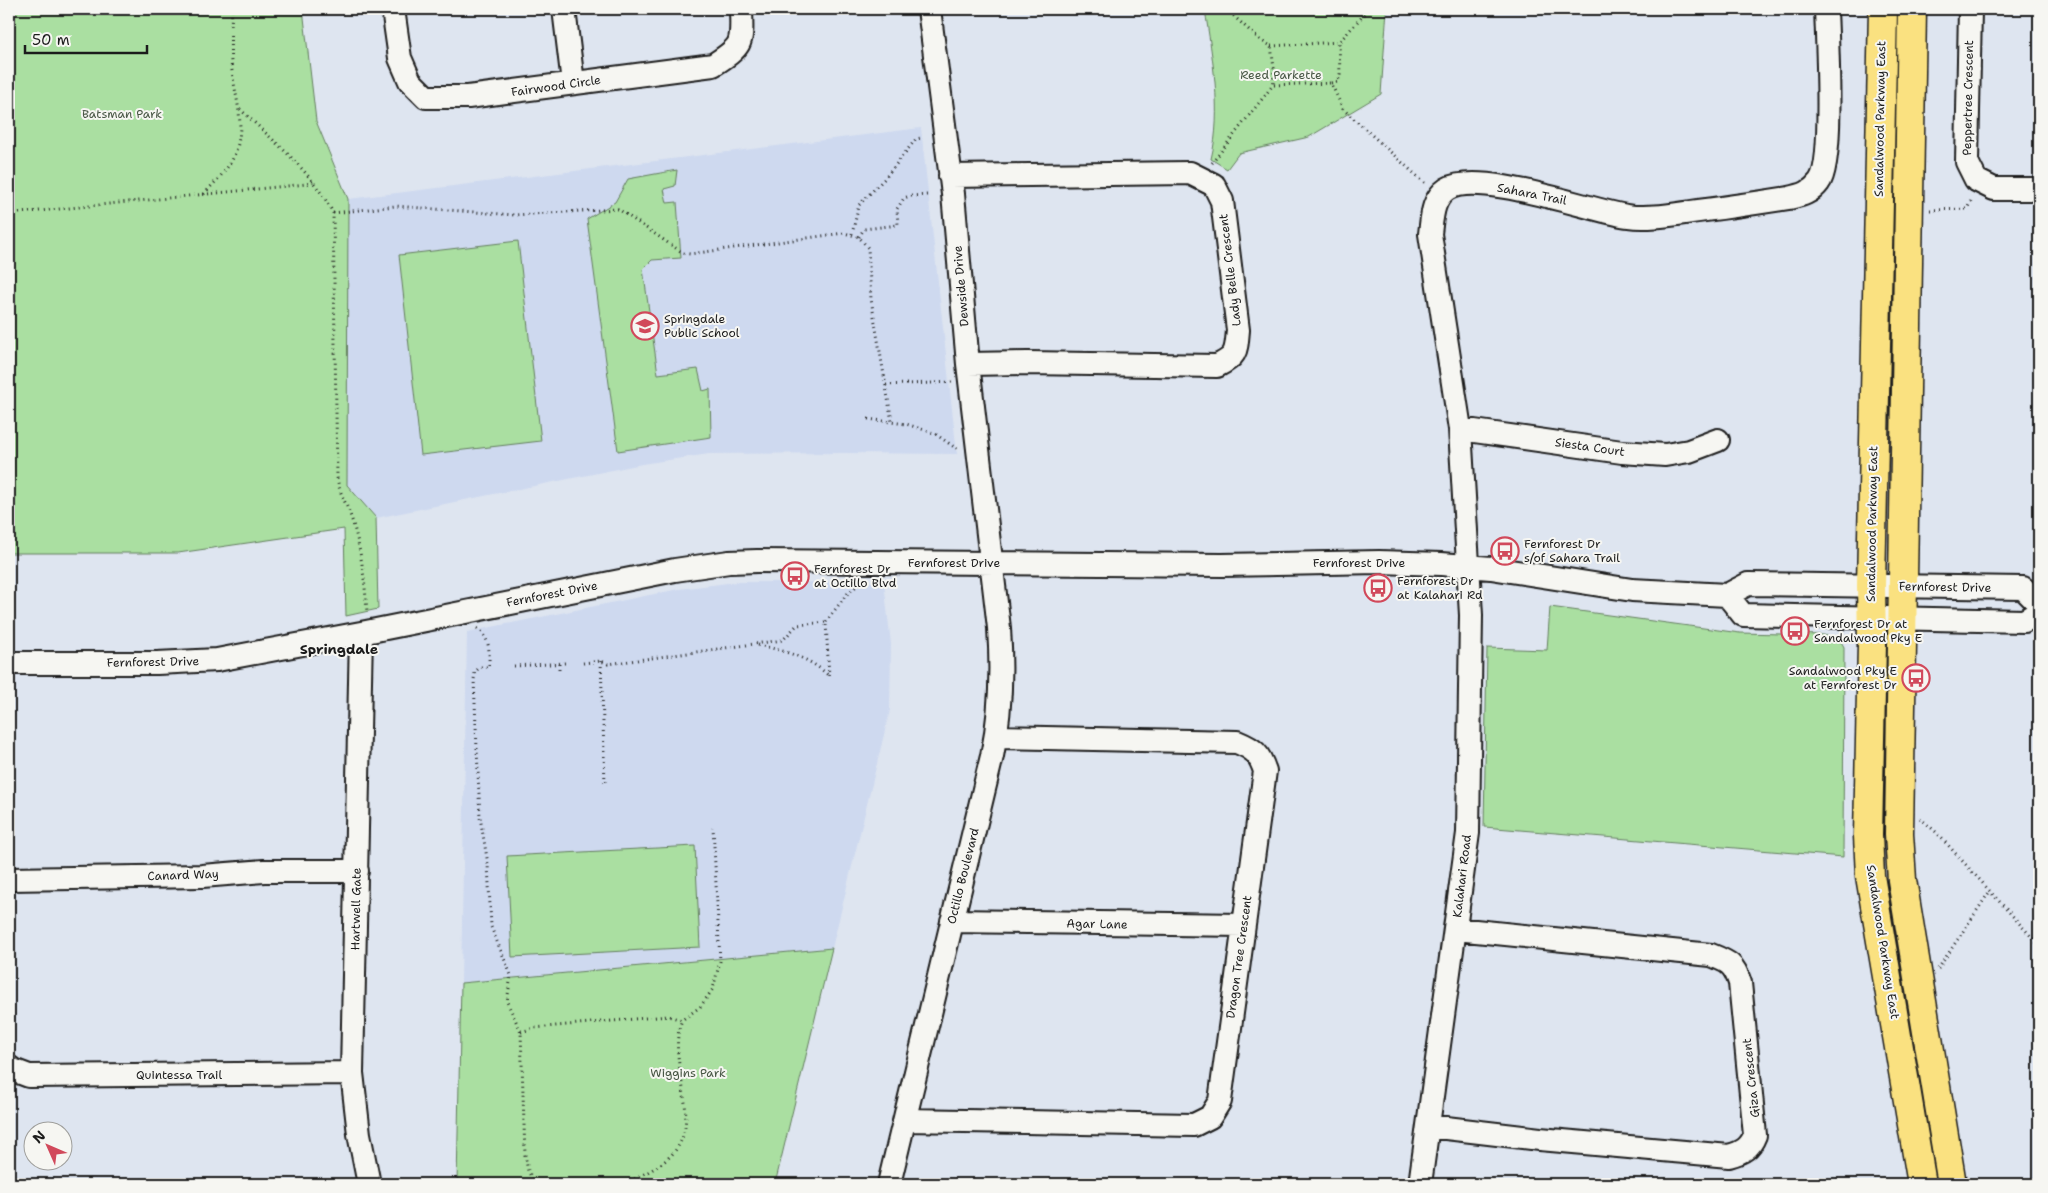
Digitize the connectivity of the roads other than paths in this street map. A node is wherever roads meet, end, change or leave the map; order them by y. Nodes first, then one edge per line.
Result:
1 (393, 9) edge
2 (564, 9) edge
3 (741, 9) edge
4 (929, 9) edge
5 (1826, 9) edge
6 (1883, 9) edge
7 (1912, 9) edge
8 (1970, 9) edge
9 (573, 83) junction
10 (950, 176) junction
11 (2039, 189) edge
12 (969, 374) junction
13 (1460, 429) junction
14 (1718, 440) dead end
15 (991, 563) junction
16 (1467, 566) junction
17 (1871, 586) junction
18 (1903, 586) junction
19 (1727, 595) junction
20 (2039, 604) edge
21 (2039, 612) edge
22 (1871, 619) junction
23 (1902, 619) junction
24 (364, 623) junction
25 (9, 663) edge
26 (996, 737) junction
27 (357, 871) junction
28 (9, 879) edge
29 (952, 922) junction
30 (1243, 925) junction
31 (1456, 929) junction
32 (9, 1067) edge
33 (352, 1073) junction
34 (904, 1120) junction
35 (1429, 1126) junction
36 (368, 1184) edge
37 (889, 1184) edge
38 (1420, 1184) edge
39 (1922, 1184) edge
40 (1952, 1184) edge

1 - 9 street, Fairwood Circle
2 - 9 street
3 - 9 street, Fairwood Circle
4 - 10 street, Dewside Drive
5 - 13 street, Sahara Trail
6 - 17 main road, Sandalwood Parkway East
7 - 18 main road
8 - 11 street, Peppertree Crescent
10 - 12 street, Dewside Drive
10 - 12 street, Lady Belle Crescent
12 - 15 street, Dewside Drive
13 - 14 street, Siesta Court
13 - 16 street
15 - 16 street, Fernforest Drive
15 - 24 street, Fernforest Drive
15 - 26 street, Octillo Boulevard
16 - 19 street, Fernforest Drive
16 - 31 street, Kalahari Road
17 - 18 street, Fernforest Drive
17 - 19 street, Fernforest Drive
17 - 22 main road, Sandalwood Parkway East
18 - 20 street, Fernforest Drive
18 - 23 main road
19 - 22 street
21 - 23 street
22 - 23 street
22 - 39 main road, Sandalwood Parkway East
23 - 40 main road
24 - 25 street, Fernforest Drive
24 - 27 street, Hartwell Gate
26 - 29 street, Octillo Boulevard
26 - 30 street, Dragon Tree Crescent
27 - 28 street, Canard Way
27 - 33 street, Hartwell Gate
29 - 30 street, Agar Lane
29 - 34 street, Octillo Boulevard
30 - 34 street, Dragon Tree Crescent
31 - 35 street, Kalahari Road
31 - 35 street, Giza Crescent
32 - 33 street, Quintessa Trail
33 - 36 street, Hartwell Gate
34 - 37 street, Octillo Boulevard
35 - 38 street, Kalahari Road

